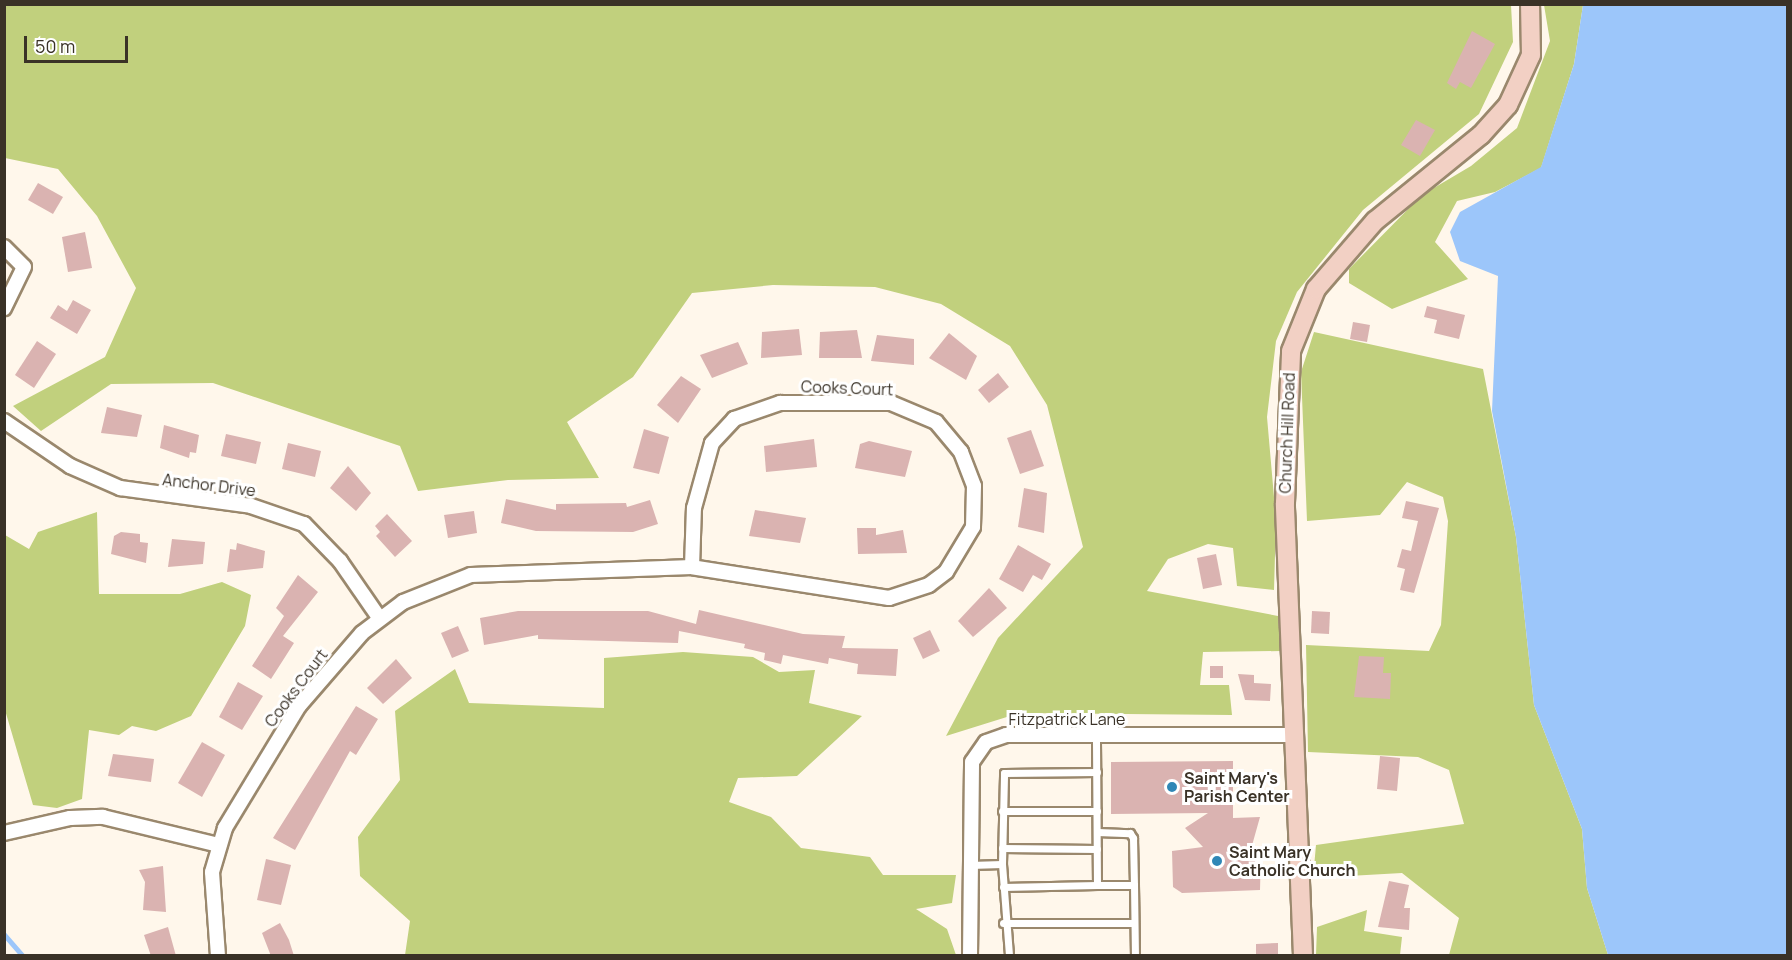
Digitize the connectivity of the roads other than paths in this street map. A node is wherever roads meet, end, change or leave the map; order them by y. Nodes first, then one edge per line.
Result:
1 (1530, 4) edge
2 (4, 247) edge
3 (4, 308) edge
4 (4, 421) edge
5 (692, 567) junction
6 (380, 619) junction
7 (1096, 735) junction
8 (1296, 735) junction
9 (1097, 772) junction
10 (1002, 811) junction
11 (1097, 811) junction
12 (1097, 832) junction
13 (4, 833) edge
14 (219, 846) junction
15 (1002, 848) junction
16 (1097, 849) junction
17 (1002, 864) junction
18 (970, 865) junction
19 (1097, 885) junction
20 (1134, 885) junction
21 (1003, 886) junction
22 (1003, 923) junction
23 (1134, 923) junction
24 (218, 956) edge
25 (970, 956) edge
26 (1009, 956) edge
27 (1135, 956) edge
28 (1303, 956) edge

1 - 8 street, Church Hill Road
2 - 3 street
4 - 6 street, Anchor Drive
5 - 5 street, Cooks Court
5 - 6 street, Cooks Court
6 - 14 street, Cooks Court
7 - 8 street, Fitzpatrick Lane
7 - 9 lane
7 - 18 street, Fitzpatrick Lane
8 - 28 street, Church Hill Road
9 - 10 lane
9 - 11 lane
10 - 11 lane
10 - 15 lane
11 - 12 lane
12 - 16 lane
12 - 20 lane
13 - 14 street
14 - 24 street, Cooks Court
15 - 16 lane
15 - 17 lane
16 - 19 lane
17 - 18 lane
17 - 21 lane
18 - 25 street, Fitzpatrick Lane
19 - 20 lane
19 - 21 lane
20 - 23 lane
21 - 22 lane
22 - 23 lane
22 - 26 lane
23 - 27 lane

